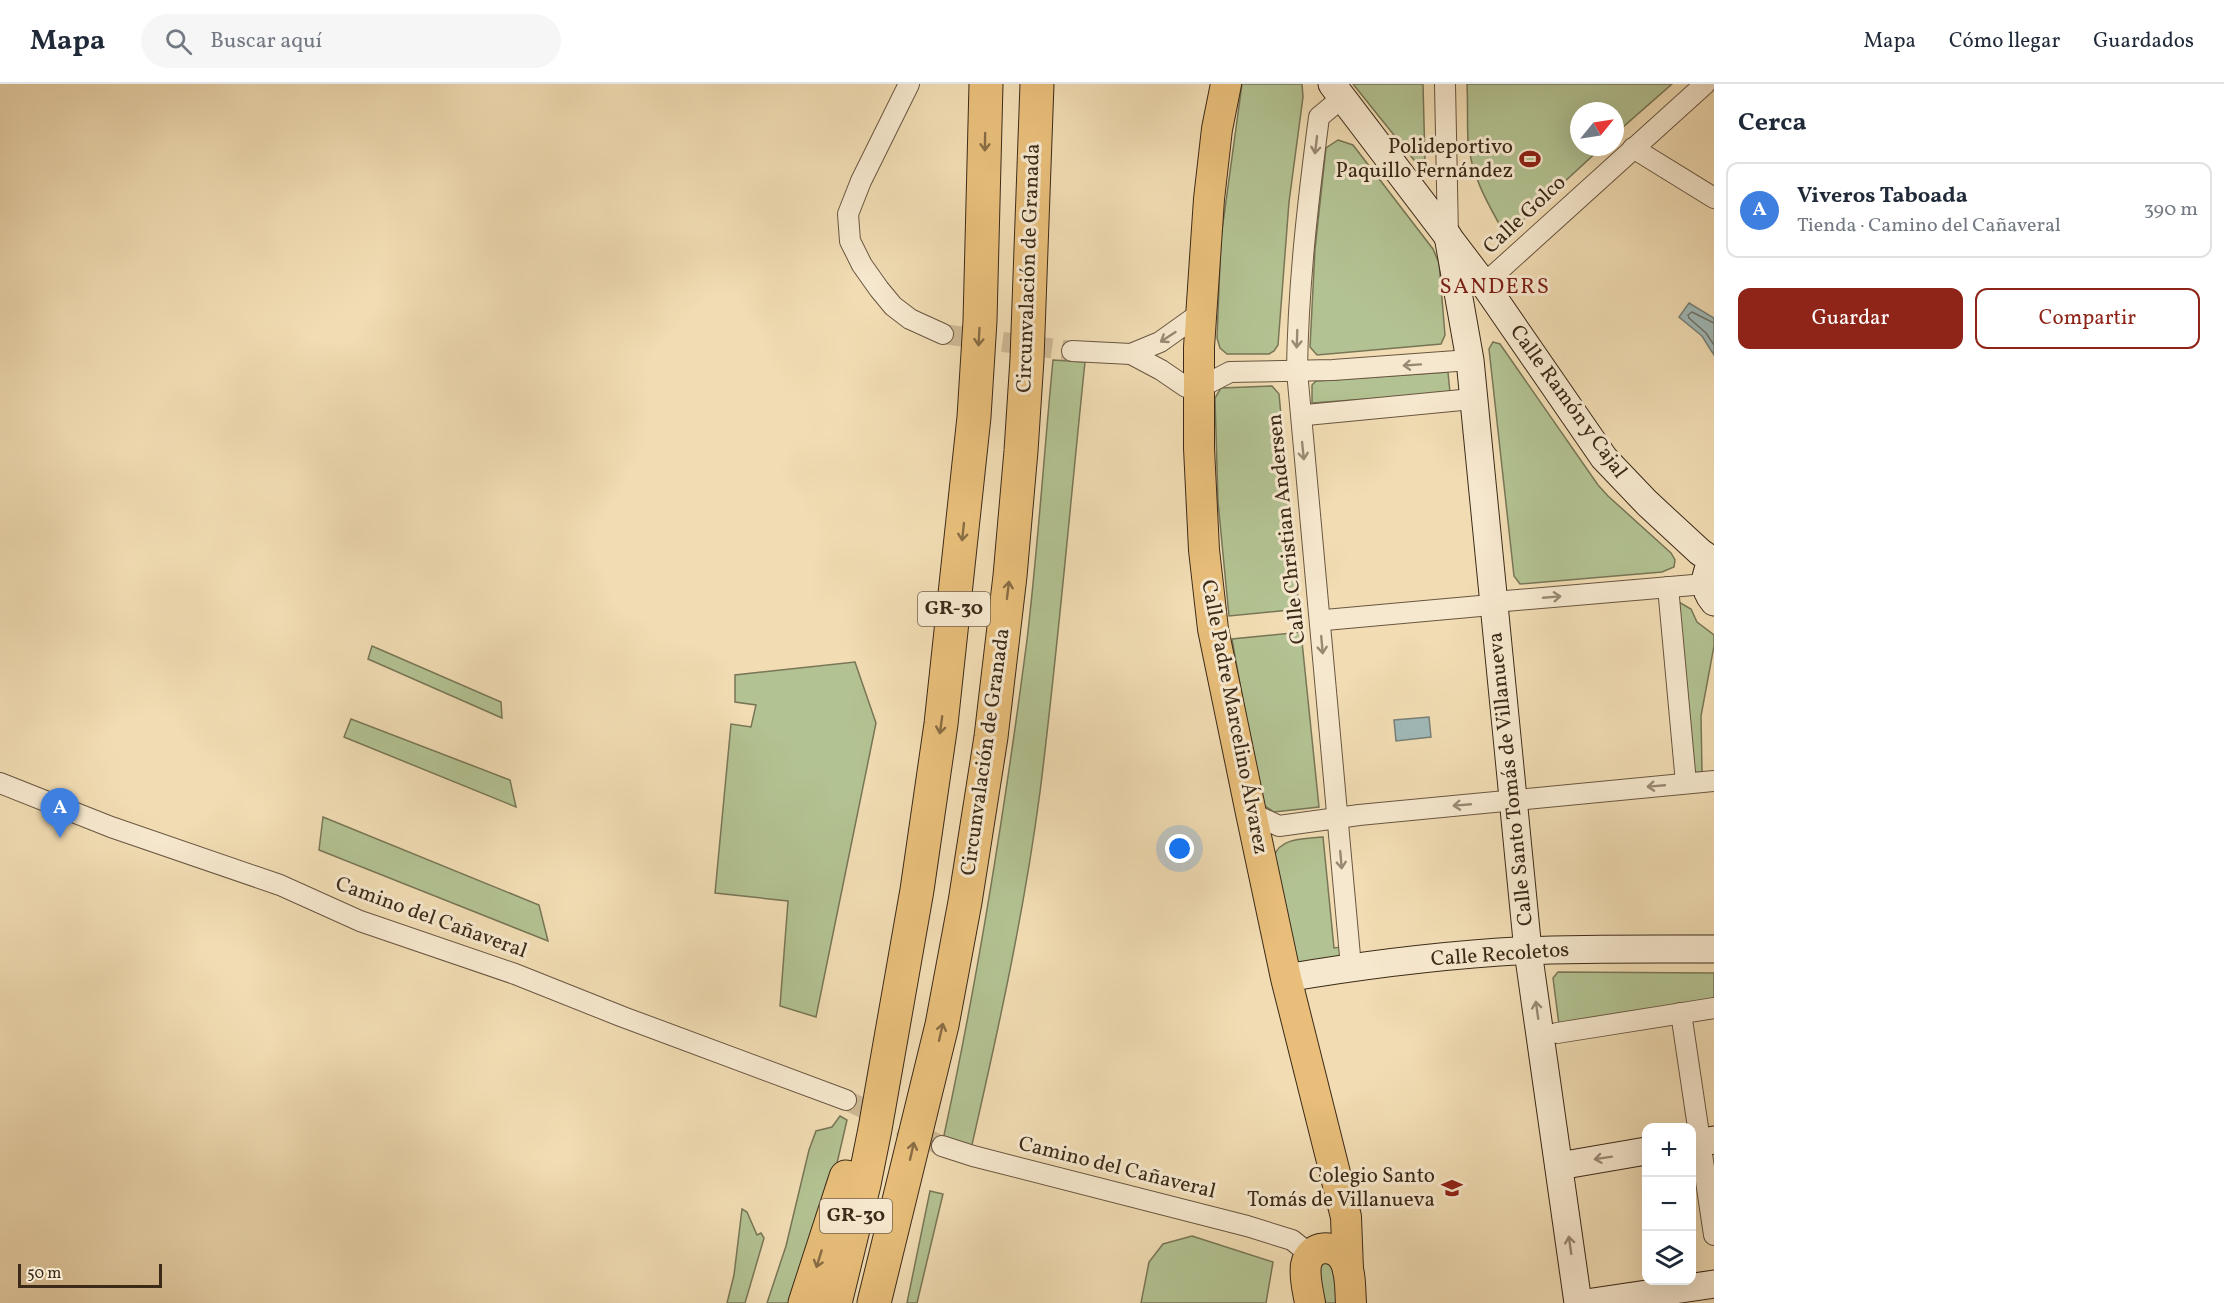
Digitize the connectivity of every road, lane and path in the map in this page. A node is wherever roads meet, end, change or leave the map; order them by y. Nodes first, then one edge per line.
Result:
1 (909, 84) edge
2 (986, 84) edge
3 (1036, 84) edge
4 (1226, 84) edge
5 (1445, 84) edge
6 (1705, 84) edge
7 (1337, 91) edge
8 (1633, 148) junction
9 (1714, 198) edge
10 (1449, 236) junction
11 (1484, 284) junction
12 (1459, 298) junction
13 (1502, 310) junction
14 (1202, 312) junction
15 (943, 334) tunnel mouth
16 (1199, 347) junction
17 (1072, 351) tunnel mouth
18 (1131, 354) junction
19 (1470, 360) junction
20 (1297, 371) junction
21 (1230, 372) junction
22 (1197, 389) junction
23 (1462, 400) dead end
24 (1306, 416) dead end
25 (1712, 577) edge
26 (1668, 587) junction
27 (1487, 604) junction
28 (1325, 620) dead end
29 (1714, 781) edge
30 (0, 783) edge
31 (1686, 783) junction
32 (1513, 800) junction
33 (1337, 817) junction
34 (1268, 836) junction
35 (1714, 949) edge
36 (1528, 951) junction
37 (1351, 967) junction
38 (1286, 978) junction
39 (1714, 1008) edge
40 (1681, 1013) junction
41 (1557, 1033) dead end
42 (846, 1100) tunnel mouth
43 (875, 1129) junction
44 (1702, 1142) edge
45 (942, 1146) tunnel mouth
46 (1642, 1152) edge
47 (1559, 1166) junction
48 (1340, 1198) junction
49 (899, 1208) junction
50 (1714, 1235) edge
51 (1315, 1252) junction
52 (1348, 1270) junction
53 (1714, 1284) edge
54 (1309, 1301) edge
55 (806, 1303) edge
56 (835, 1303) edge
57 (874, 1303) edge
58 (897, 1303) edge
59 (1351, 1303) edge
60 (1578, 1303) edge
61 (1586, 1303) edge

1 - 15 street
2 -> 43 highway, GR-30
49 -> 3 highway, Circunvalación de Granada / GR-30
4 - 14 main road, Calle Padre Marcelino Álvarez
5 - 10 street
6 - 8 street, Calle Golco
7 - 10 street, Calle Ramón y Cajal
7 -> 20 street, Calle Christian Andersen
8 - 9 street
8 - 11 street, Calle Golco
10 - 11 street, Calle Ramón y Cajal
10 - 12 street, Calle Santo Tomás de Villanueva
11 - 12 street
11 - 13 street, Calle Ramón y Cajal
12 - 19 street, Calle Santo Tomás de Villanueva
13 - 19 street, Calle Santo Tomás de Villanueva
13 - 25 street, Calle Ramón y Cajal
14 - 16 main road, Calle Padre Marcelino Álvarez
14 -> 18 street
16 - 21 street
16 - 22 main road, Calle Padre Marcelino Álvarez
17 - 18 street
18 - 22 street
19 -> 20 street
19 - 27 street, Calle Santo Tomás de Villanueva
20 - 21 street
20 -> 33 street, Calle Christian Andersen
21 - 22 street
22 - 34 main road, Calle Padre Marcelino Álvarez
23 - 24 street
25 - 26 street
27 -> 26 street
26 - 31 street
27 - 28 street
27 - 32 street, Calle Santo Tomás de Villanueva
29 - 31 street
30 - 42 street, Camino del Cañaveral
31 -> 32 street
32 -> 33 street
32 - 36 street, Calle Santo Tomás de Villanueva
33 - 34 street
33 -> 37 street, Calle Christian Andersen
34 - 38 main road, Calle Padre Marcelino Álvarez
35 - 36 street, Calle Recoletos
36 - 37 street, Calle Recoletos
47 -> 36 street, Calle Santo Tomás de Villanueva
37 - 38 street, Calle Recoletos
38 - 48 main road, Calle Padre Marcelino Álvarez
39 - 40 street
40 - 41 street
40 - 44 street
43 -> 55 highway
43 - 56 highway, GR-30
44 - 50 street
45 - 51 street, Camino del Cañaveral
46 -> 47 street
60 -> 47 street, Calle Santo Tomás de Villanueva
48 - 51 main road, Calle Padre Marcelino Álvarez
48 - 52 main road, Calle Padre Marcelino Álvarez
49 - 57 highway, Circunvalación de Granada / GR-30
49 - 58 highway
51 - 52 main road
51 - 54 main road
52 - 59 main road, Calle Padre Marcelino Álvarez
53 - 61 street

